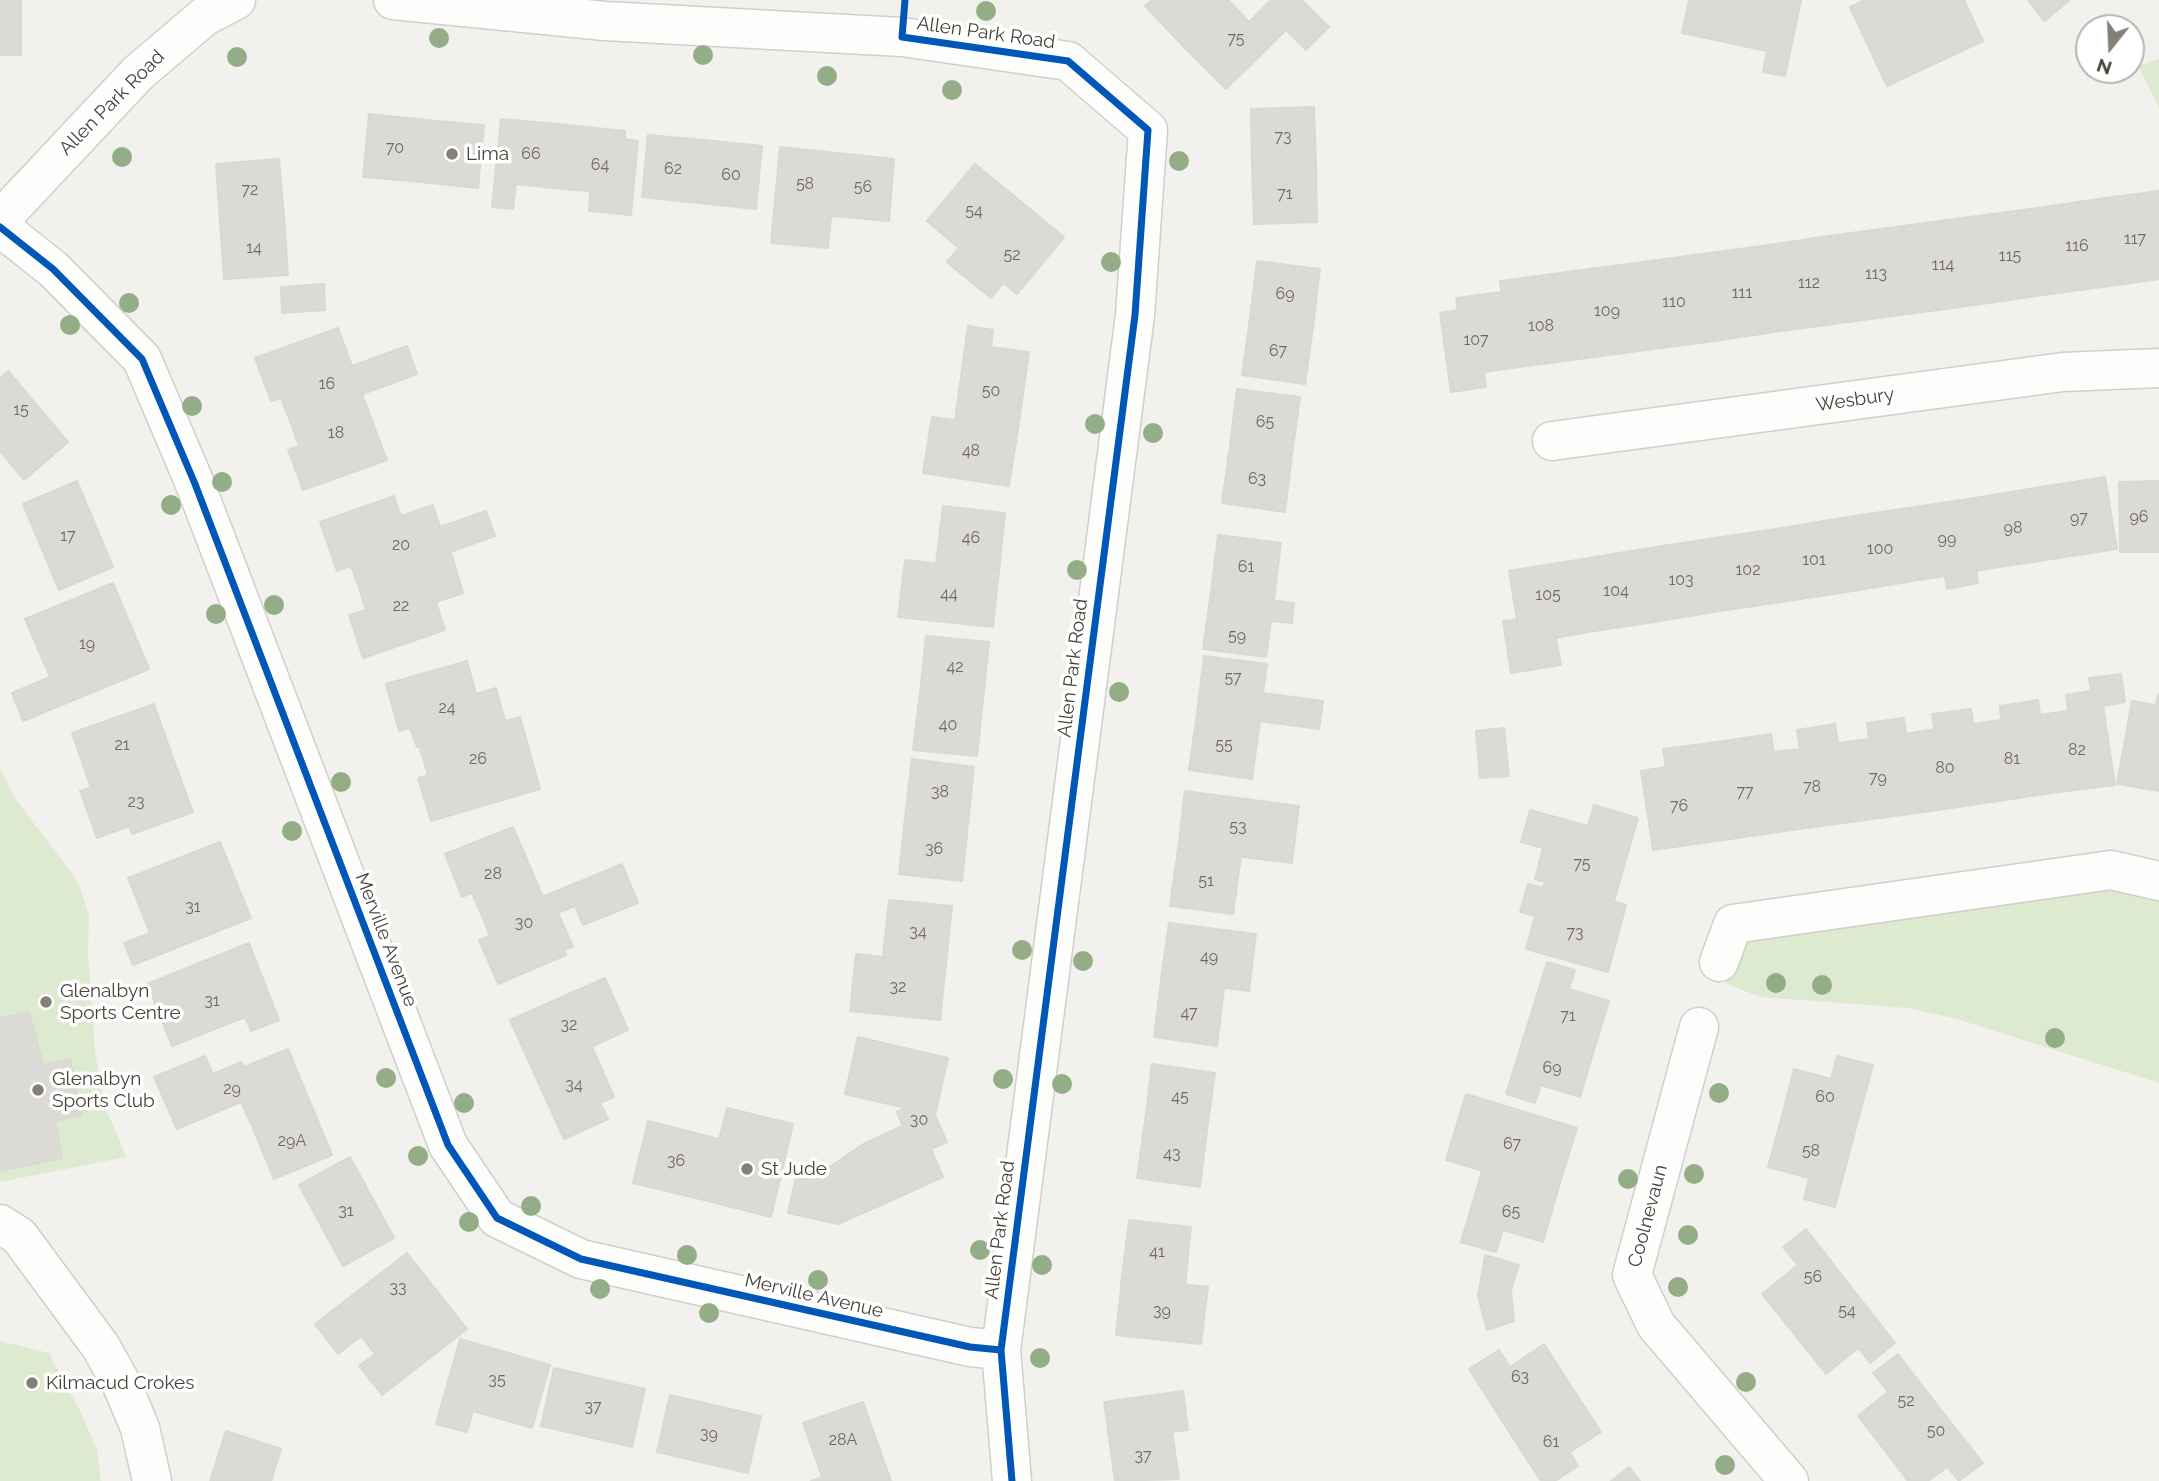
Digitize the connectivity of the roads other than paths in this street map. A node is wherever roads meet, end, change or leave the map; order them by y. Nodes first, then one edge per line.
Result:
1 (236, 0) edge
2 (393, 0) edge
3 (0, 220) edge
4 (0, 227) edge
5 (2159, 368) edge
6 (1552, 441) dead end
7 (2159, 881) edge
8 (1719, 962) dead end
9 (1699, 1027) dead end
10 (0, 1224) edge
11 (1000, 1350) junction
12 (152, 1481) edge
13 (1012, 1481) edge
14 (1789, 1481) edge

1 - 3 street, Allen Park Road
2 - 11 street, Allen Park Road
4 - 11 street, Merville Avenue
5 - 6 street, Wesbury
7 - 8 street
9 - 14 street, Coolnevaun
10 - 12 street
11 - 13 street, Allen Park Road

